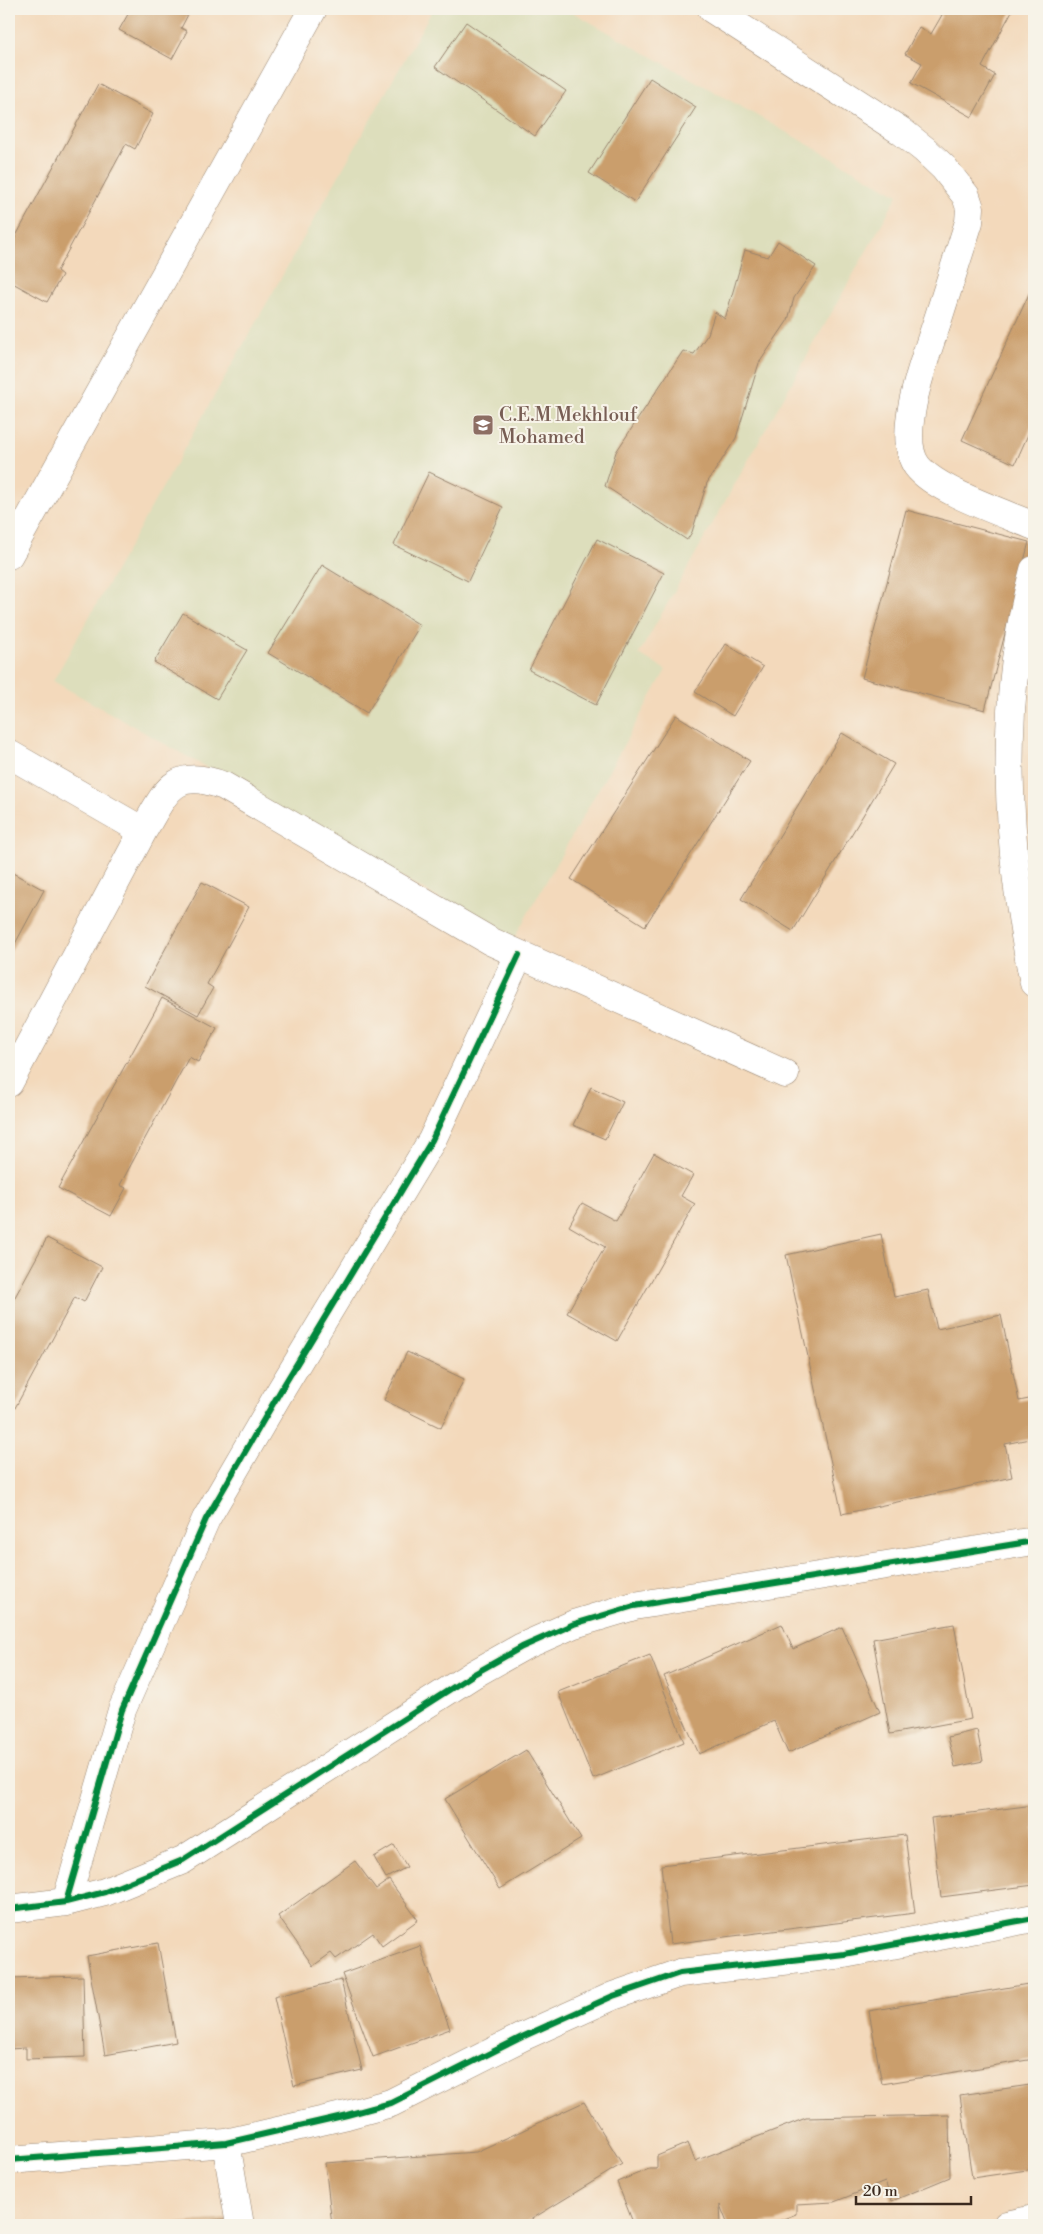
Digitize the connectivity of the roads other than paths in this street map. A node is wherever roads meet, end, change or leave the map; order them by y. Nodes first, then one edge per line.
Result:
1 (313, 9) edge
2 (712, 9) edge
3 (1034, 526) edge
4 (9, 555) edge
5 (1034, 570) edge
6 (1023, 731) edge
7 (9, 754) edge
8 (143, 831) junction
9 (519, 955) junction
10 (1034, 983) edge
11 (786, 1074) dead end
12 (9, 1083) edge
13 (1034, 1541) edge
14 (66, 1902) junction
15 (9, 1909) edge
16 (1034, 1918) edge
17 (226, 2143) junction
18 (9, 2160) edge
19 (1034, 2219) edge
20 (240, 2225) edge
21 (1007, 2225) edge

1 - 4 street
2 - 3 street
5 - 6 street
6 - 10 street
7 - 8 street
8 - 9 street
8 - 12 street
9 - 11 street
9 - 14 street
13 - 14 street
14 - 15 street
16 - 17 street
17 - 18 street
17 - 20 street
19 - 21 street

